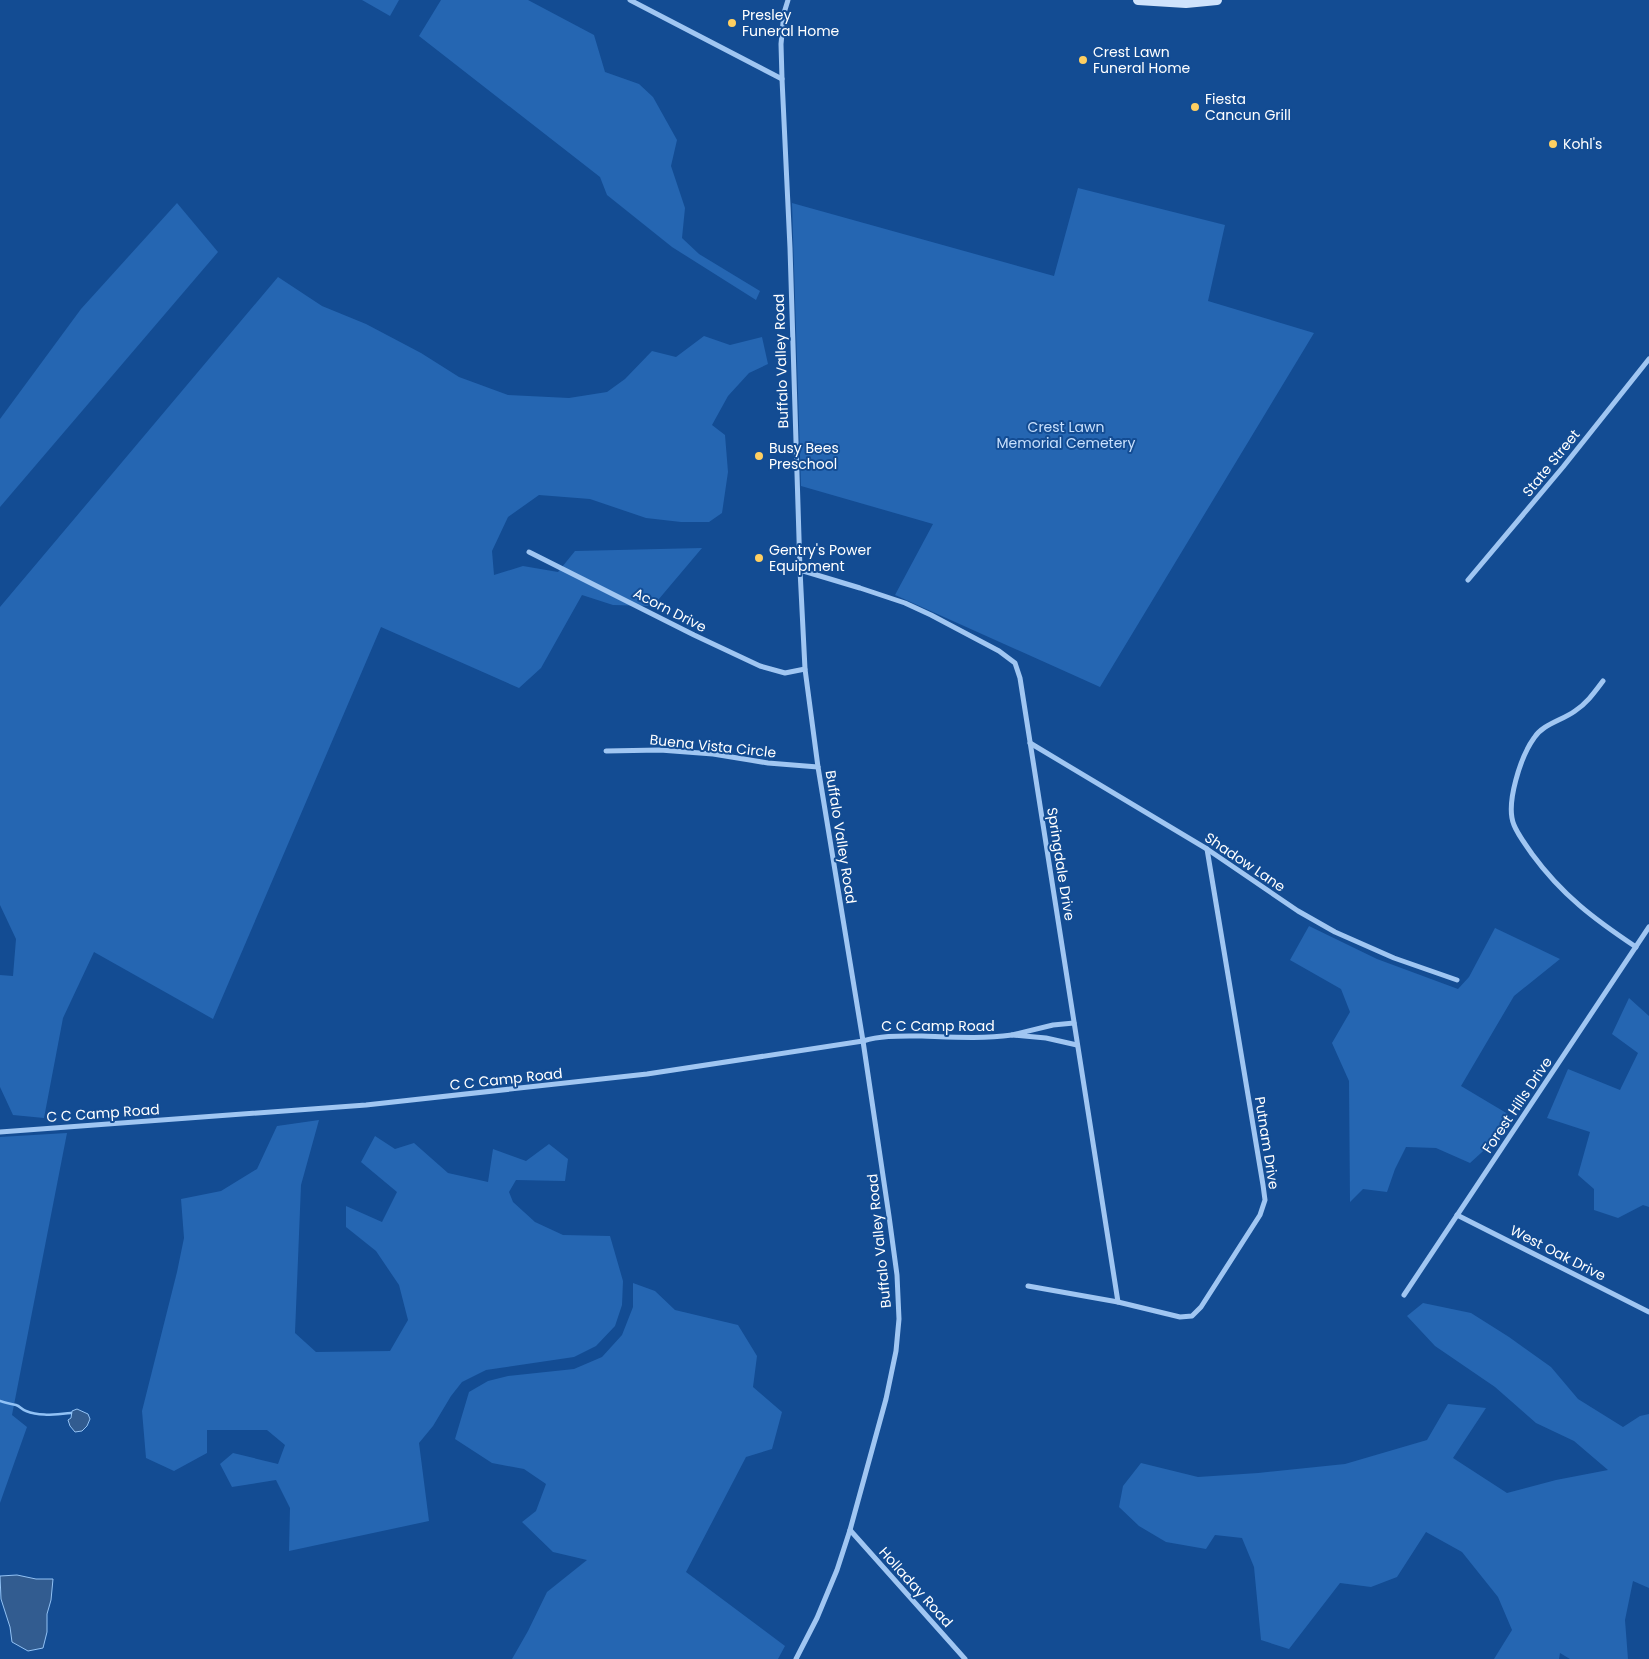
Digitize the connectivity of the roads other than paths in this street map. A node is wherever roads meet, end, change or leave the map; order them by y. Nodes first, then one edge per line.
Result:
1 (630, 0) edge
2 (788, 0) edge
3 (1138, 0) edge
4 (1217, 0) edge
5 (782, 80) junction
6 (1649, 359) edge
7 (529, 552) dead end
8 (800, 570) junction
9 (1468, 580) dead end
10 (806, 669) junction
11 (1603, 681) dead end
12 (1030, 743) junction
13 (606, 751) dead end
14 (818, 767) junction
15 (1207, 849) junction
16 (1649, 927) edge
17 (1636, 947) junction
18 (1457, 980) dead end
19 (1074, 1023) junction
20 (1012, 1035) junction
21 (863, 1041) junction
22 (1077, 1045) junction
23 (0, 1132) edge
24 (1457, 1215) junction
25 (1028, 1286) dead end
26 (1404, 1295) dead end
27 (1118, 1302) junction
28 (1649, 1312) edge
29 (850, 1530) junction
30 (796, 1659) edge
31 (965, 1659) edge

1 - 5 street
2 - 5 street, Buffalo Valley Road
3 - 4 street
5 - 8 street, Buffalo Valley Road
6 - 9 street, State Street
7 - 10 street, Acorn Drive
8 - 10 street, Buffalo Valley Road
8 - 12 street, Springdale Drive
10 - 14 street, Buffalo Valley Road
11 - 17 street
12 - 15 street, Shadow Lane
12 - 19 street, Springdale Drive
13 - 14 street, Buena Vista Circle
14 - 21 street, Buffalo Valley Road
15 - 18 street, Shadow Lane
15 - 27 street, Putnam Drive
16 - 17 street, Forest Hills Drive
17 - 24 street, Forest Hills Drive
19 - 20 street
19 - 22 street, Springdale Drive
20 - 21 street, C C Camp Road
20 - 22 street
21 - 23 street, C C Camp Road
21 - 29 street, Buffalo Valley Road
22 - 27 street, Springdale Drive
24 - 26 street, Forest Hills Drive
24 - 28 street, West Oak Drive
25 - 27 street, Putnam Drive
29 - 30 street, Buffalo Valley Road
29 - 31 street, Holladay Road

